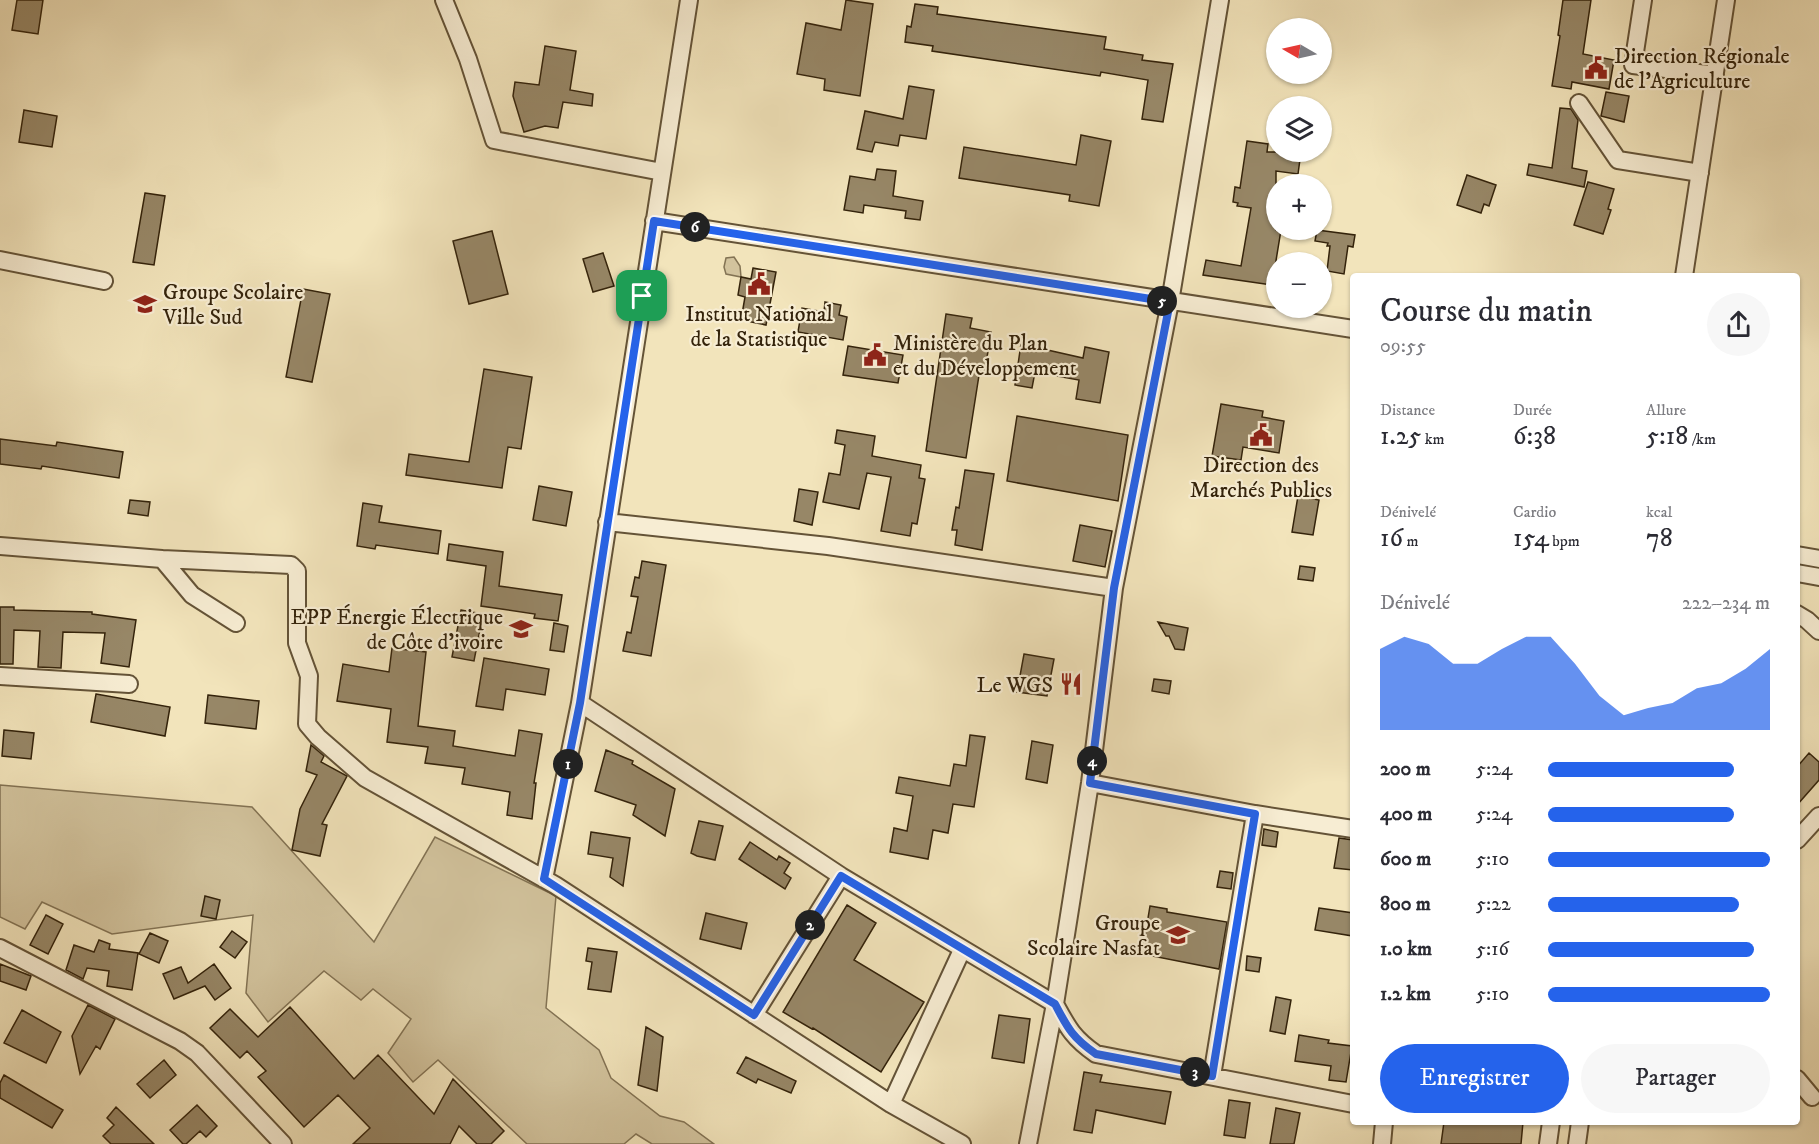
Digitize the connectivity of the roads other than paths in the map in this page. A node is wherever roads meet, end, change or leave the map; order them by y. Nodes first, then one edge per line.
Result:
1 (444, 0) edge
2 (689, 0) edge
3 (1220, 0) edge
4 (1643, 0) edge
5 (1726, 0) edge
6 (1715, 75) junction
7 (1579, 103) dead end
8 (662, 172) junction
9 (1700, 173) junction
10 (654, 221) junction
11 (0, 260) edge
12 (1684, 273) edge
13 (104, 281) dead end
14 (1170, 302) junction
15 (1350, 329) edge
16 (607, 522) junction
17 (0, 546) edge
18 (1800, 556) edge
19 (162, 559) junction
20 (1819, 559) edge
21 (1800, 574) edge
22 (1819, 577) edge
23 (1114, 588) junction
24 (1800, 616) edge
25 (236, 623) dead end
26 (1819, 631) edge
27 (0, 676) edge
28 (129, 684) dead end
29 (580, 703) junction
30 (1090, 783) junction
31 (1255, 814) junction
32 (1819, 816) edge
33 (1350, 829) edge
34 (1800, 837) edge
35 (841, 876) junction
36 (544, 879) junction
37 (0, 948) edge
38 (962, 950) junction
39 (1055, 1004) junction
40 (754, 1015) junction
41 (1212, 1076) junction
42 (1800, 1083) edge
43 (1812, 1097) dead end
44 (1350, 1103) edge
45 (891, 1104) junction
46 (1384, 1125) edge
47 (1551, 1125) edge
48 (1580, 1125) edge
49 (283, 1144) edge
50 (962, 1144) edge
51 (1028, 1144) edge
52 (1382, 1144) edge
53 (1548, 1144) edge
54 (1577, 1144) edge

1 - 8 street
2 - 8 street
3 - 14 street
4 - 6 street
5 - 6 street
6 - 9 street
7 - 9 street
8 - 10 street
9 - 12 street
10 - 14 street
10 - 16 street
11 - 13 street
14 - 15 street
14 - 23 street
16 - 23 street
16 - 29 street
17 - 19 street
18 - 20 street
19 - 25 street
19 - 36 street
21 - 22 street
23 - 30 street
24 - 26 street
27 - 28 street
29 - 35 street
29 - 36 street
30 - 31 street
30 - 39 street
31 - 33 street
31 - 41 street
32 - 34 street
35 - 38 street
35 - 40 street
36 - 40 street
37 - 49 street
38 - 39 street
38 - 45 street
39 - 41 street
39 - 51 street
40 - 45 street
41 - 44 street
42 - 43 street
45 - 50 street
46 - 52 street
47 - 53 street
48 - 54 street

